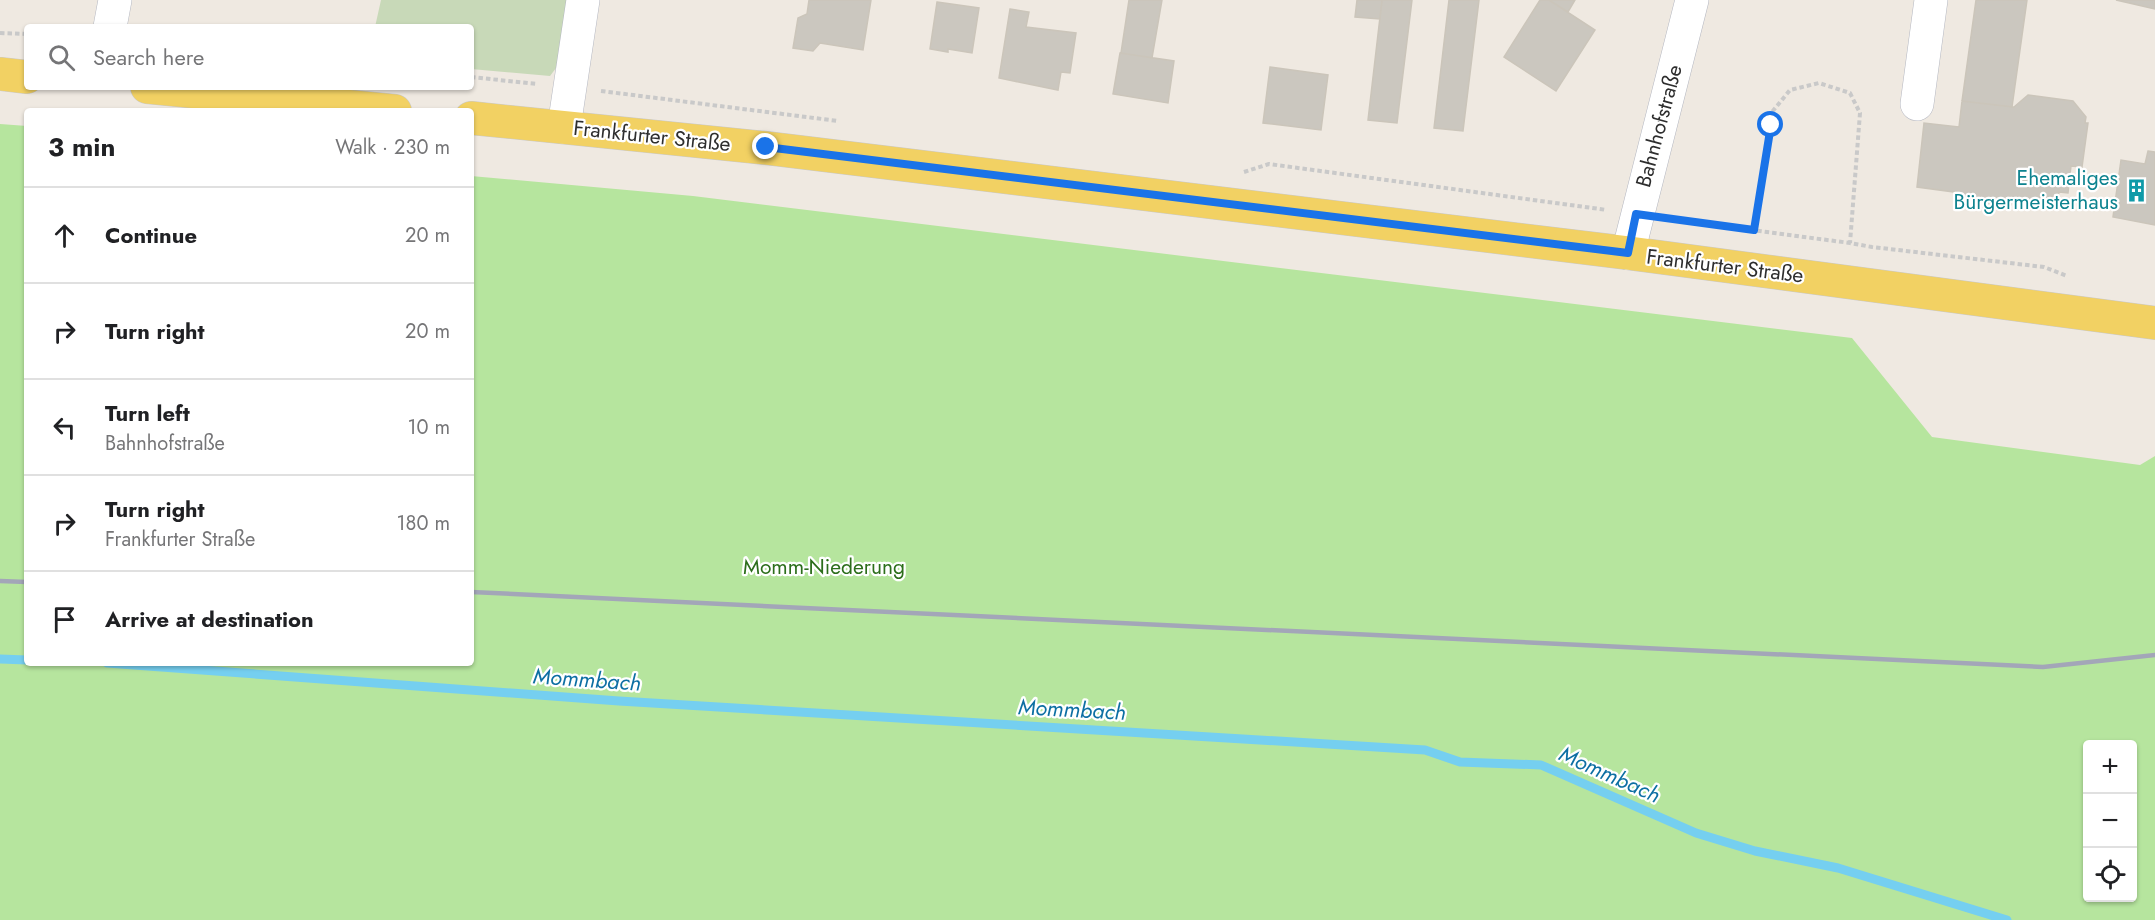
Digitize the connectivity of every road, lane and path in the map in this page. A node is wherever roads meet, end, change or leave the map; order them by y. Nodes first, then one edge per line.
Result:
1 (116, 0) edge
2 (583, 0) edge
3 (1692, 0) edge
4 (1931, 0) edge
5 (111, 24) edge
6 (0, 33) edge
7 (24, 34) edge
8 (0, 74) edge
9 (24, 77) edge
10 (474, 77) edge
11 (570, 88) junction
12 (178, 90) edge
13 (1917, 104) dead end
14 (364, 108) edge
15 (474, 118) edge
16 (841, 121) dead end
17 (564, 127) junction
18 (1243, 172) dead end
19 (1636, 214) junction
20 (1754, 230) junction
21 (1851, 243) junction
22 (1628, 253) junction
23 (2073, 279) dead end
24 (2155, 323) edge

1 - 5 street
2 - 11 street
3 - 19 street, Bahnhofstraße
4 - 13 street
6 - 7 path
8 - 9 main road
10 - 11 path
11 - 16 path
11 - 17 street
12 - 14 main road
15 - 17 main road, Frankfurter Straße
17 - 22 main road, Frankfurter Straße
18 - 19 path
19 - 20 path
19 - 22 street, Bahnhofstraße
20 - 21 path
20 - 21 path
21 - 23 path
22 - 24 main road, Frankfurter Straße

